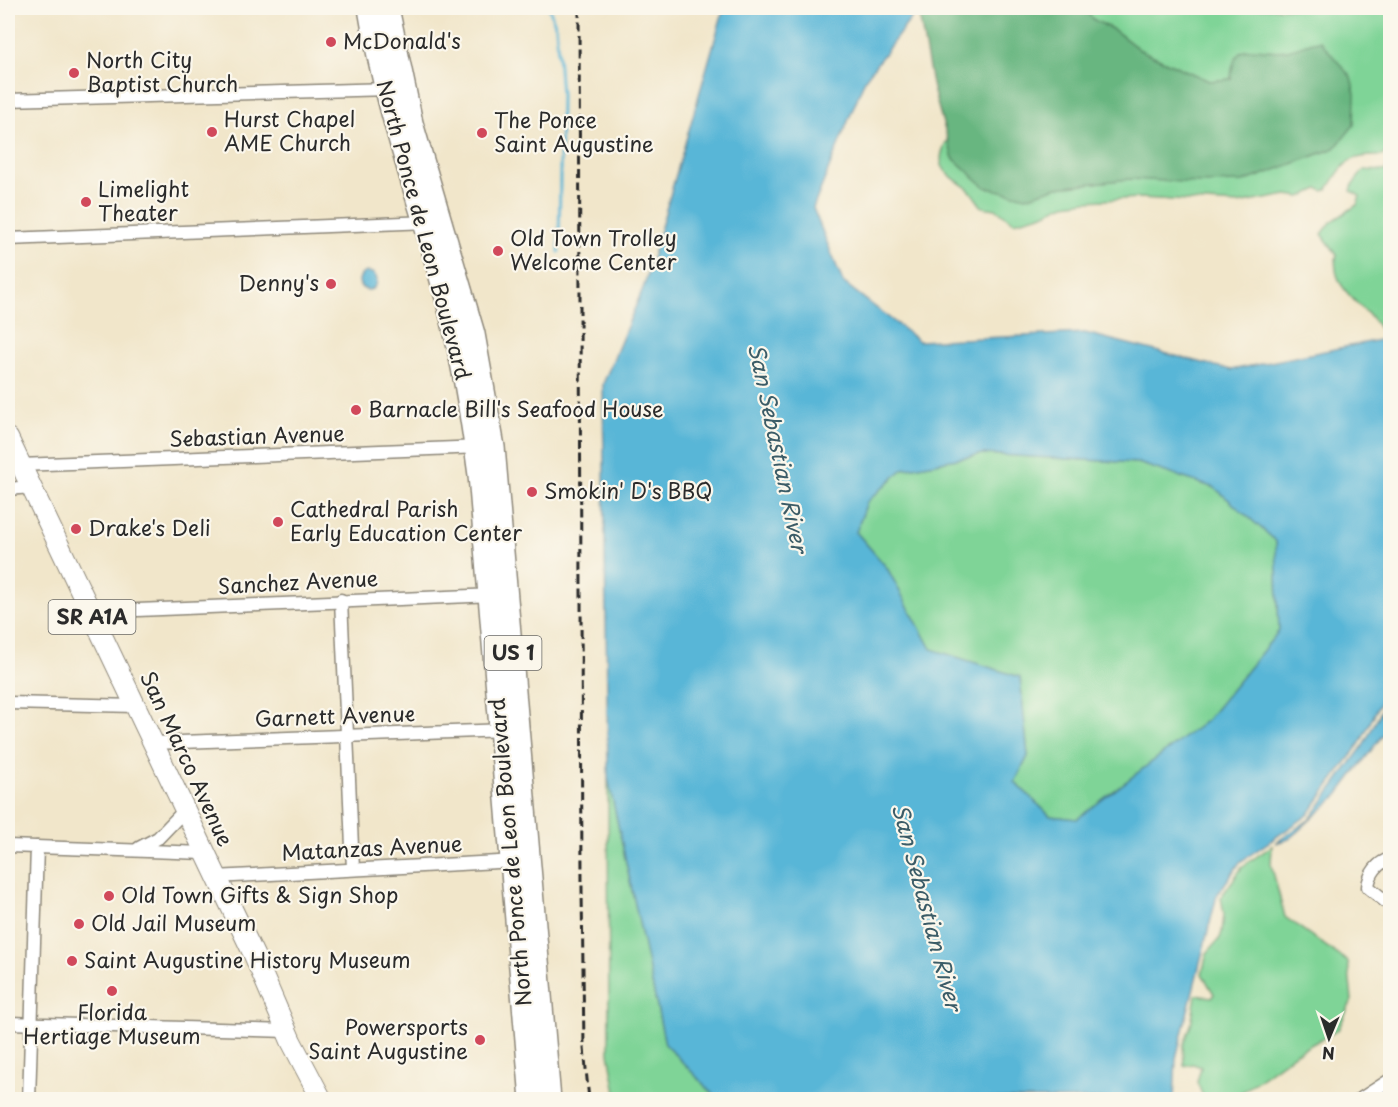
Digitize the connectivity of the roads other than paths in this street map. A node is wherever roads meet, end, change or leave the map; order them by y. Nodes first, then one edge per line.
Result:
1 (369, 8) edge
2 (388, 8) edge
3 (394, 89) junction
4 (8, 100) edge
5 (432, 222) junction
6 (8, 238) edge
7 (8, 438) edge
8 (485, 447) junction
9 (20, 465) junction
10 (31, 488) junction
11 (8, 489) edge
12 (498, 595) junction
13 (341, 600) junction
14 (90, 612) junction
15 (8, 702) edge
16 (135, 706) junction
17 (510, 730) junction
18 (346, 736) junction
19 (153, 743) junction
20 (184, 811) junction
21 (8, 846) edge
22 (37, 847) junction
23 (136, 849) junction
24 (204, 853) junction
25 (1390, 859) edge
26 (521, 860) junction
27 (353, 869) junction
28 (215, 877) junction
29 (1390, 905) edge
30 (8, 1023) edge
31 (31, 1023) junction
32 (287, 1030) junction
33 (308, 1075) junction
34 (1390, 1080) edge
35 (29, 1100) edge
36 (312, 1100) edge
37 (322, 1100) edge
38 (531, 1100) edge
39 (550, 1100) edge
40 (1359, 1100) edge

1 - 3 highway, North Ponce de Leon Boulevard / US 1
2 - 3 highway, North Ponce de Leon Boulevard / US 1
3 - 4 street
3 - 5 highway, North Ponce de Leon Boulevard / US 1
5 - 6 street
5 - 8 highway, North Ponce de Leon Boulevard / US 1
7 - 9 main road, San Marco Avenue / SR A1A
8 - 9 street, Sebastian Avenue
8 - 12 highway, North Ponce de Leon Boulevard / US 1
9 - 10 main road, San Marco Avenue / SR A1A
10 - 11 street
10 - 14 main road, San Marco Avenue / SR A1A
12 - 13 street, Sanchez Avenue
12 - 17 highway, North Ponce de Leon Boulevard / US 1
13 - 14 street, Sanchez Avenue
13 - 18 street
14 - 16 main road, San Marco Avenue / SR A1A
15 - 16 street
16 - 19 main road, San Marco Avenue / SR A1A
17 - 18 street, Garnett Avenue
17 - 26 highway, North Ponce de Leon Boulevard / US 1
18 - 19 street, Garnett Avenue
18 - 27 street
19 - 20 main road, San Marco Avenue / SR A1A
20 - 23 street
20 - 24 main road, San Marco Avenue / SR A1A
21 - 22 street
22 - 23 street
22 - 31 street
23 - 24 street
24 - 28 main road, San Marco Avenue / SR A1A
25 - 29 street
26 - 27 street, Matanzas Avenue
26 - 38 highway, North Ponce de Leon Boulevard / US 1
26 - 39 highway, North Ponce de Leon Boulevard / US 1
27 - 28 street, Matanzas Avenue
28 - 32 main road, San Marco Avenue / SR A1A
30 - 31 street
31 - 32 street
31 - 35 street
32 - 33 main road, San Marco Avenue / SR A1A
33 - 36 main road
33 - 37 main road, San Marco Avenue / SR A1A
34 - 40 street

